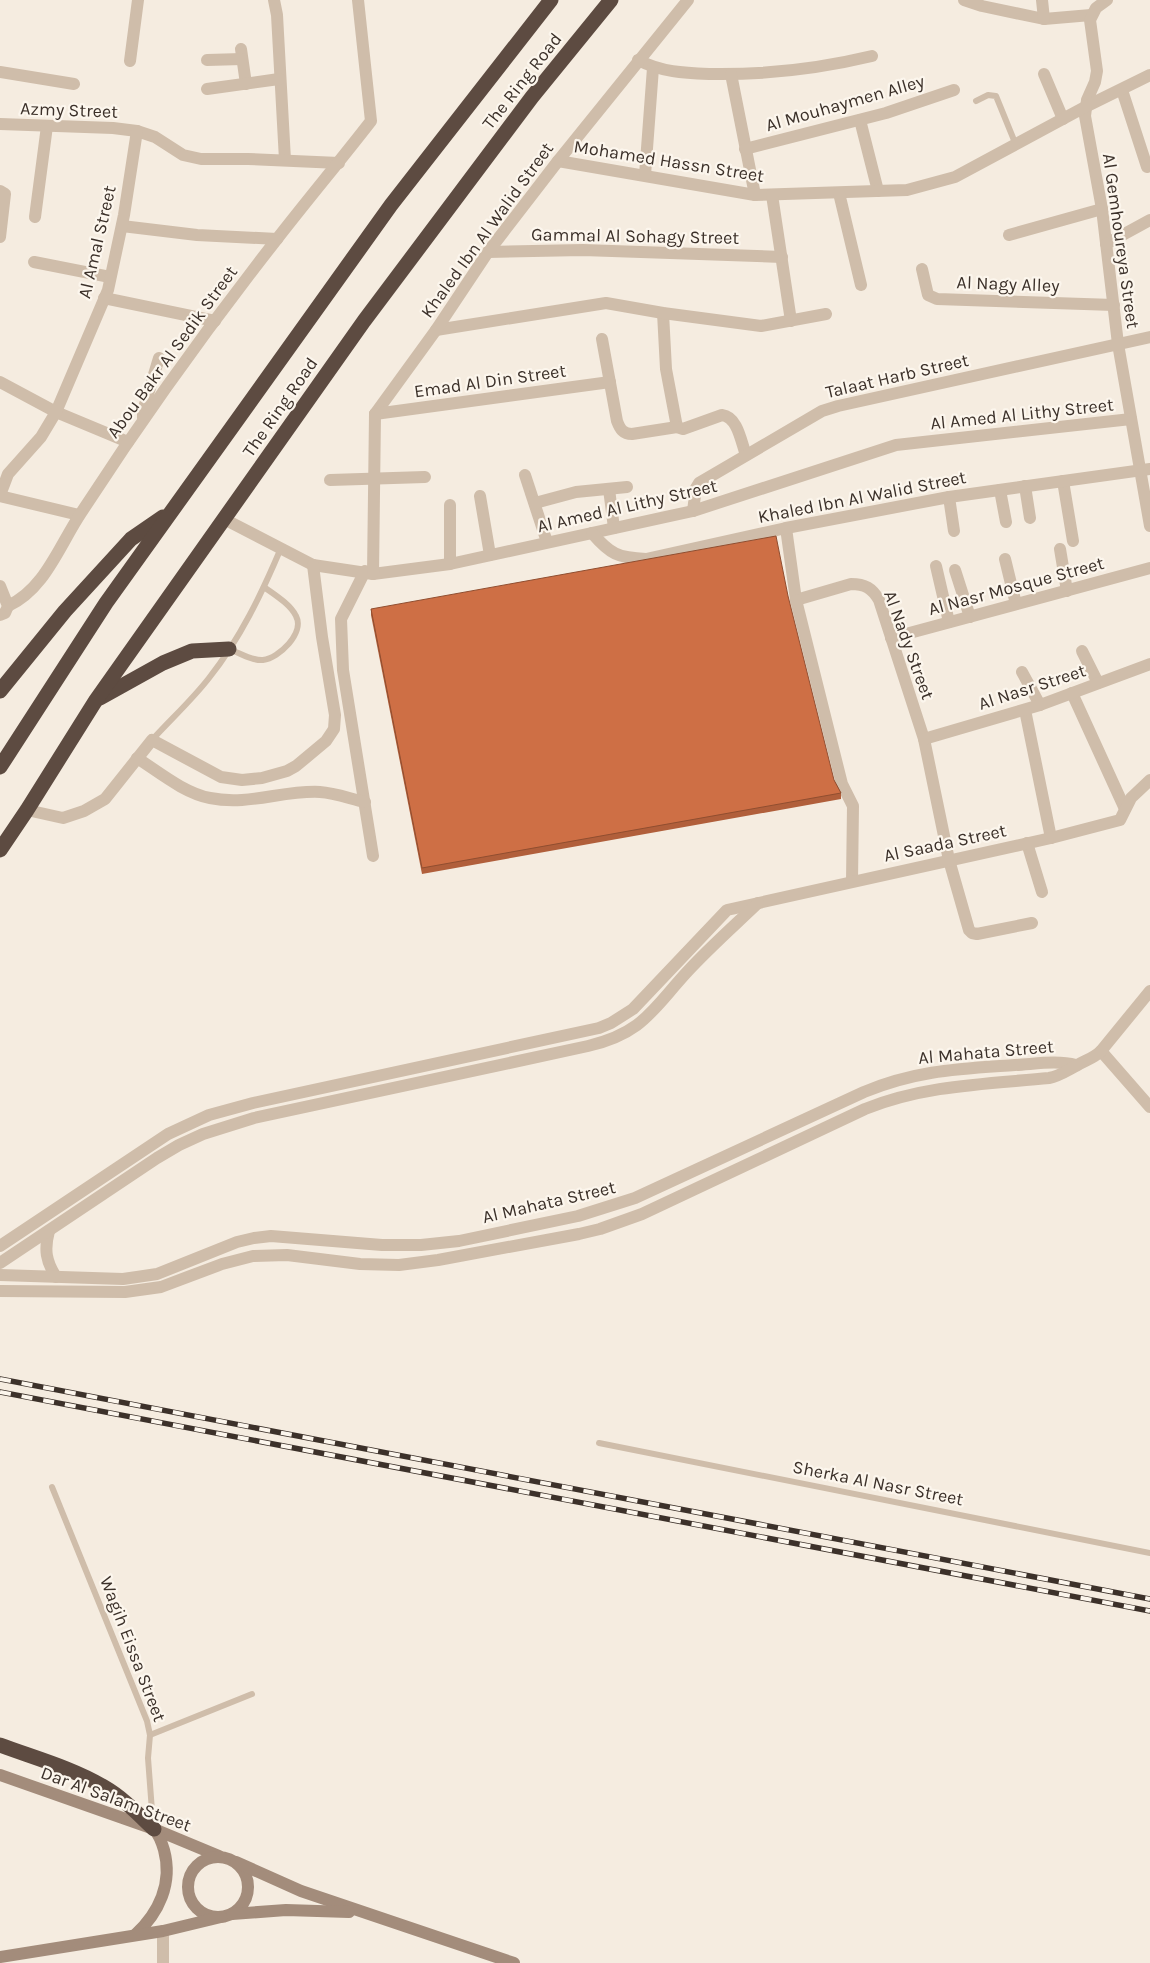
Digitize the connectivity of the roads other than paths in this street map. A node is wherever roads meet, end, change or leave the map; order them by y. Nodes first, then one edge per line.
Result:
1 (138, 0) edge
2 (274, 0) edge
3 (358, 0) edge
4 (551, 0) edge
5 (611, 0) edge
6 (688, 0) edge
7 (964, 0) edge
8 (1042, 0) edge
9 (1107, 0) edge
10 (982, 3) edge
11 (1091, 15) junction
12 (1044, 19) junction
13 (872, 56) dead end
14 (207, 60) dead end
15 (638, 60) junction
16 (130, 61) dead end
17 (653, 68) junction
18 (0, 72) edge
19 (731, 74) junction
20 (1044, 74) dead end
21 (1150, 75) edge
22 (280, 83) junction
23 (74, 84) dead end
24 (246, 84) junction
25 (207, 89) dead end
26 (954, 90) dead end
27 (1122, 90) junction
28 (976, 101) dead end
29 (1085, 108) junction
30 (1063, 119) junction
31 (860, 120) junction
32 (0, 124) edge
33 (47, 126) junction
34 (137, 132) junction
35 (1016, 145) junction
36 (745, 148) junction
37 (284, 160) junction
38 (558, 161) junction
39 (339, 163) junction
40 (1146, 167) dead end
41 (645, 175) junction
42 (0, 190) edge
43 (878, 191) junction
44 (839, 193) junction
45 (755, 195) junction
46 (772, 195) junction
47 (1102, 209) junction
48 (35, 216) dead end
49 (1150, 220) edge
50 (122, 226) junction
51 (0, 230) edge
52 (1009, 235) dead end
53 (277, 239) junction
54 (1106, 244) junction
55 (488, 252) junction
56 (782, 257) junction
57 (34, 262) dead end
58 (922, 270) dead end
59 (110, 277) junction
60 (861, 285) dead end
61 (104, 298) junction
62 (1114, 305) junction
63 (663, 313) junction
64 (826, 314) dead end
65 (215, 321) junction
66 (791, 321) junction
67 (436, 330) junction
68 (1150, 337) edge
69 (602, 339) dead end
70 (1118, 344) junction
71 (160, 358) dead end
72 (0, 382) edge
73 (610, 382) junction
74 (56, 412) junction
75 (375, 414) junction
76 (1131, 419) junction
77 (143, 422) junction
78 (676, 427) junction
79 (128, 442) junction
80 (746, 455) junction
81 (1145, 470) edge
82 (525, 475) dead end
83 (425, 477) dead end
84 (375, 479) junction
85 (330, 480) dead end
86 (1063, 481) junction
87 (1025, 486) junction
88 (626, 487) dead end
89 (609, 489) junction
90 (1000, 490) junction
91 (0, 496) edge
92 (480, 496) dead end
93 (949, 497) junction
94 (535, 503) junction
95 (450, 505) dead end
96 (173, 510) junction
97 (693, 511) junction
98 (79, 515) junction
99 (1030, 518) dead end
100 (224, 519) junction
101 (1006, 522) dead end
102 (1150, 526) edge
103 (614, 528) junction
104 (786, 528) junction
105 (954, 531) dead end
106 (592, 533) junction
107 (1073, 541) dead end
108 (547, 542) junction
109 (281, 548) junction
110 (1060, 550) dead end
111 (490, 555) junction
112 (1005, 560) dead end
113 (450, 564) junction
114 (314, 565) junction
115 (936, 566) dead end
116 (1150, 568) edge
117 (955, 570) dead end
118 (369, 573) junction
119 (0, 586) edge
120 (264, 587) junction
121 (1067, 591) junction
122 (796, 600) junction
123 (1016, 604) junction
124 (4, 611) edge
125 (970, 616) junction
126 (949, 622) junction
127 (891, 638) junction
128 (230, 649) junction
129 (1082, 651) dead end
130 (1150, 664) edge
131 (1022, 672) dead end
132 (1098, 684) junction
133 (0, 691) edge
134 (1072, 693) junction
135 (96, 700) junction
136 (1040, 705) junction
137 (1025, 710) junction
138 (924, 739) junction
139 (152, 740) junction
140 (137, 758) junction
141 (0, 766) edge
142 (287, 771) junction
143 (1150, 780) edge
144 (292, 794) junction
145 (365, 802) junction
146 (1125, 809) junction
147 (27, 810) junction
148 (1051, 838) junction
149 (1027, 843) junction
150 (0, 850) edge
151 (373, 856) dead end
152 (949, 860) junction
153 (852, 881) junction
154 (1042, 892) dead end
155 (759, 902) junction
156 (1032, 923) dead end
157 (682, 967) junction
158 (1149, 994) edge
159 (1101, 1051) junction
160 (1076, 1065) junction
161 (1150, 1106) edge
162 (49, 1231) junction
163 (0, 1246) edge
164 (0, 1263) edge
165 (0, 1275) edge
166 (56, 1277) junction
167 (0, 1291) edge
168 (599, 1443) dead end
169 (52, 1487) dead end
170 (1150, 1553) edge
171 (252, 1694) dead end
172 (150, 1735) junction
173 (0, 1745) edge
174 (0, 1775) edge
175 (154, 1829) junction
176 (219, 1856) junction
177 (236, 1862) junction
178 (369, 1913) junction
179 (227, 1915) junction
180 (163, 1931) junction
181 (135, 1935) junction
182 (0, 1957) edge
183 (163, 1963) edge
184 (514, 1963) edge

1 - 16 street
2 - 22 street
3 - 39 street, Abou Bakr Al Sedik Street
4 - 96 highway, The Ring Road
5 - 100 highway, The Ring Road
6 - 15 street, Khaled Ibn Al Walid Street
7 - 10 street
8 - 12 street
9 - 11 street
10 - 12 street
11 - 12 street
11 - 29 street, Al Gemhoureya Street
13 - 19 street
14 - 24 street
15 - 17 street
15 - 38 street, Khaled Ibn Al Walid Street
17 - 19 street
17 - 41 street
18 - 23 street
19 - 36 street
20 - 30 street
21 - 27 street, Mohamed Hassn Street
22 - 24 street
22 - 37 street
24 - 25 street
26 - 31 street, Al Mouhaymen Alley
27 - 29 street, Mohamed Hassn Street
27 - 40 street
28 - 35 lane
29 - 30 street, Mohamed Hassn Street
29 - 47 street, Al Gemhoureya Street
30 - 35 street, Mohamed Hassn Street
31 - 36 street, Al Mouhaymen Alley
31 - 43 street
32 - 33 street, Azmy Street
33 - 34 street, Azmy Street
33 - 48 street
34 - 37 street, Azmy Street
34 - 50 street, Al Amal Street
35 - 43 street, Mohamed Hassn Street
36 - 45 street
37 - 39 street, Azmy Street
38 - 41 street, Mohamed Hassn Street
38 - 55 street, Khaled Ibn Al Walid Street
39 - 53 street, Abou Bakr Al Sedik Street
41 - 45 street, Mohamed Hassn Street
42 - 51 street
43 - 44 street, Mohamed Hassn Street
44 - 46 street, Mohamed Hassn Street
44 - 60 street
45 - 46 street, Mohamed Hassn Street
46 - 56 street
47 - 52 street
47 - 54 street, Al Gemhoureya Street
49 - 54 street
50 - 53 street
50 - 59 street, Al Amal Street
53 - 65 street, Abou Bakr Al Sedik Street
54 - 62 street, Al Gemhoureya Street
55 - 56 street, Gammal Al Sohagy Street
55 - 67 street, Khaled Ibn Al Walid Street
56 - 66 street
57 - 59 street
58 - 62 street, Al Nagy Alley
59 - 61 street, Al Amal Street
61 - 65 street
61 - 74 street, Al Amal Street
62 - 70 street, Al Gemhoureya Street
63 - 66 street
63 - 67 street
63 - 78 street
64 - 66 street
65 - 77 street, Abou Bakr Al Sedik Street
67 - 75 street, Khaled Ibn Al Walid Street
68 - 70 street, Talaat Harb Street
69 - 73 street
70 - 76 street, Al Gemhoureya Street
70 - 80 street, Talaat Harb Street
71 - 77 street
72 - 74 street
73 - 75 street, Emad Al Din Street
73 - 78 street
74 - 79 street
74 - 91 street, Al Amal Street
75 - 84 street
76 - 81 street, Al Gemhoureya Street
76 - 97 street, Al Amed Al Lithy Street
77 - 79 street, Abou Bakr Al Sedik Street
78 - 80 street
79 - 98 street, Abou Bakr Al Sedik Street
80 - 97 street, Talaat Harb Street
81 - 86 street, Khaled Ibn Al Walid Street
81 - 102 street, Al Gemhoureya Street
82 - 94 street
83 - 84 street
84 - 85 street
84 - 118 street
86 - 87 street, Khaled Ibn Al Walid Street
86 - 107 street
87 - 90 street, Khaled Ibn Al Walid Street
87 - 99 street
88 - 89 street
89 - 94 street
89 - 103 street
90 - 93 street, Khaled Ibn Al Walid Street
90 - 101 street
91 - 98 street
92 - 111 street
93 - 104 street, Khaled Ibn Al Walid Street
93 - 105 street
94 - 108 street
95 - 113 street
96 - 133 highway, The Ring Road
96 - 141 highway, The Ring Road
97 - 103 street, Al Amed Al Lithy Street
98 - 124 street, Abou Bakr Al Sedik Street
100 - 109 street, Al Amed Al Lithy Street
100 - 135 highway, The Ring Road
103 - 106 street, Al Amed Al Lithy Street
104 - 106 street, Khaled Ibn Al Walid Street
104 - 122 street
106 - 108 street, Al Amed Al Lithy Street
108 - 111 street, Al Amed Al Lithy Street
109 - 114 street, Al Amed Al Lithy Street
109 - 120 lane
110 - 121 street
111 - 113 street, Al Amed Al Lithy Street
112 - 123 street
113 - 118 street, Al Amed Al Lithy Street
114 - 118 street, Al Amed Al Lithy Street
114 - 142 street
115 - 126 street
116 - 121 street, Al Nasr Mosque Street
117 - 125 street
118 - 145 street
119 - 124 street
120 - 128 lane
120 - 128 lane
121 - 123 street, Al Nasr Mosque Street
122 - 127 street, Al Nady Street
122 - 153 street
123 - 125 street, Al Nasr Mosque Street
125 - 126 street, Al Nasr Mosque Street
126 - 127 street, Al Nasr Mosque Street
127 - 138 street, Al Nady Street
128 - 135 highway
128 - 139 lane
129 - 132 street
130 - 132 street, Al Nasr Street
131 - 136 street
132 - 134 street, Al Nasr Street
134 - 136 street, Al Nasr Street
134 - 146 street
135 - 147 highway, The Ring Road
136 - 137 street, Al Nasr Street
137 - 138 street, Al Nasr Street
137 - 148 street
138 - 152 street, Al Nady Street
139 - 140 street
139 - 142 street
140 - 144 street
140 - 147 street
142 - 144 street
143 - 146 street, Al Saada Street
144 - 145 street
145 - 151 street
146 - 148 street, Al Saada Street
147 - 150 highway, The Ring Road
148 - 149 street, Al Saada Street
149 - 152 street, Al Saada Street
149 - 154 street
152 - 153 street, Al Saada Street
152 - 156 street, Al Nady Street
153 - 155 street, Al Saada Street
155 - 157 street
155 - 157 street, Al Saada Street
157 - 162 street
157 - 163 street
158 - 159 street
159 - 160 street
159 - 161 street
160 - 166 street, Al Mahata Street
160 - 167 street, Al Mahata Street
162 - 164 street
162 - 166 street
165 - 166 street, Al Mahata Street
168 - 170 lane, Sherka Al Nasr Street
169 - 172 lane, Wagih Eissa Street
171 - 172 lane
172 - 175 lane, Wagih Eissa Street
173 - 175 highway
174 - 175 main road, Dar Al Salam Street
175 - 176 main road, Dar Al Salam Street
175 - 181 main road
176 - 177 main road
176 - 179 main road
177 - 178 main road
177 - 179 main road
178 - 179 main road
178 - 184 main road
179 - 180 main road
180 - 181 main road
180 - 183 street
181 - 182 main road

